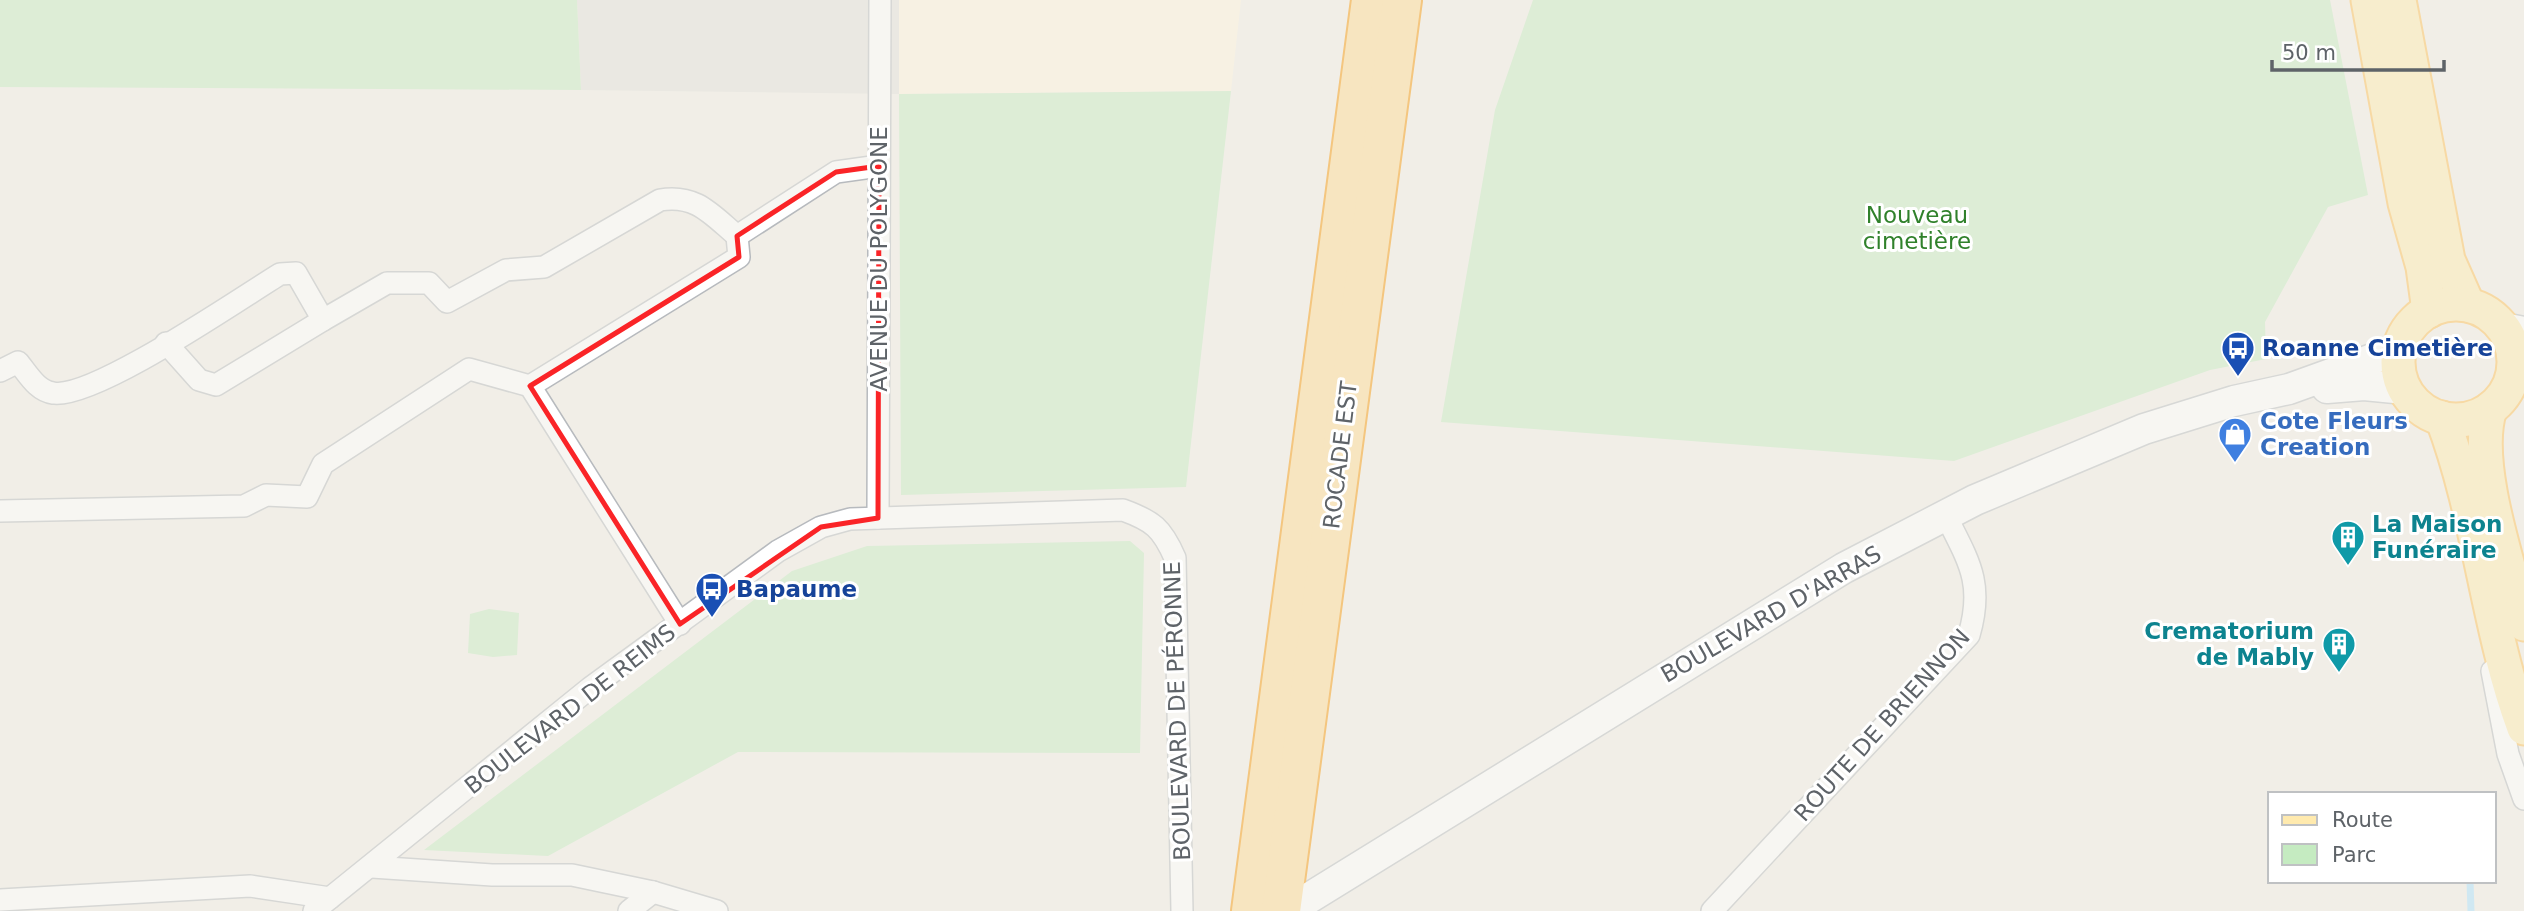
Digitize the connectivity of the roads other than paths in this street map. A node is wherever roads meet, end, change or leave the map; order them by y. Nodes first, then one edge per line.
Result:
1 (880, 0) edge
2 (1371, 0) edge
3 (1402, 0) edge
4 (1420, 0) edge
5 (2368, 0) edge
6 (2399, 0) edge
7 (1392, 71) junction
8 (879, 166) junction
9 (737, 236) junction
10 (2468, 305) junction
11 (2429, 311) junction
12 (323, 320) junction
13 (2513, 330) edge
14 (166, 344) junction
15 (2400, 349) junction
16 (0, 372) edge
17 (2519, 372) edge
18 (530, 387) junction
19 (2289, 389) junction
20 (2405, 389) junction
21 (2490, 409) junction
22 (2442, 418) junction
23 (0, 511) edge
24 (1945, 516) junction
25 (878, 518) junction
26 (1150, 520) joint
27 (2492, 533) junction
28 (680, 624) junction
29 (2524, 624) edge
30 (2524, 728) edge
31 (2524, 799) edge
32 (372, 867) junction
33 (653, 892) junction
34 (0, 900) edge
35 (322, 905) edge
36 (629, 911) edge
37 (717, 911) edge
38 (1182, 911) edge
39 (1251, 911) edge
40 (1281, 911) edge
41 (1288, 911) edge
42 (1712, 911) edge

1 - 8 street, AVENUE DU POLYGONE
2 - 39 highway, ROCADE EST
3 - 7 highway, ROCADE EST
4 - 7 highway
5 - 11 main road
6 - 10 main road
7 - 40 highway, ROCADE EST
8 - 9 street
8 - 25 street, AVENUE DU POLYGONE
9 - 12 street
9 - 18 street
10 - 11 main road
10 - 13 main road
11 - 15 main road
12 - 14 street
12 - 14 street
13 - 17 main road
14 - 16 street
15 - 19 main road, BOULEVARD D'ARRAS
15 - 20 main road
17 - 21 main road
18 - 23 street
18 - 28 street
19 - 20 main road, BOULEVARD D'ARRAS
19 - 24 main road, BOULEVARD D'ARRAS
20 - 22 main road
21 - 22 main road
21 - 27 main road
22 - 27 main road
24 - 41 main road, BOULEVARD D'ARRAS
24 - 42 street, ROUTE DE BRIENNON
25 - 26 street, BOULEVARD DE REIMS
25 - 28 street, BOULEVARD DE REIMS
26 - 38 street, BOULEVARD DE PÉRONNE
27 - 29 main road
27 - 30 main road
27 - 31 street
28 - 32 street, BOULEVARD DE REIMS
32 - 33 street
32 - 35 street, BOULEVARD DE REIMS
33 - 36 street
33 - 37 street
34 - 35 street

